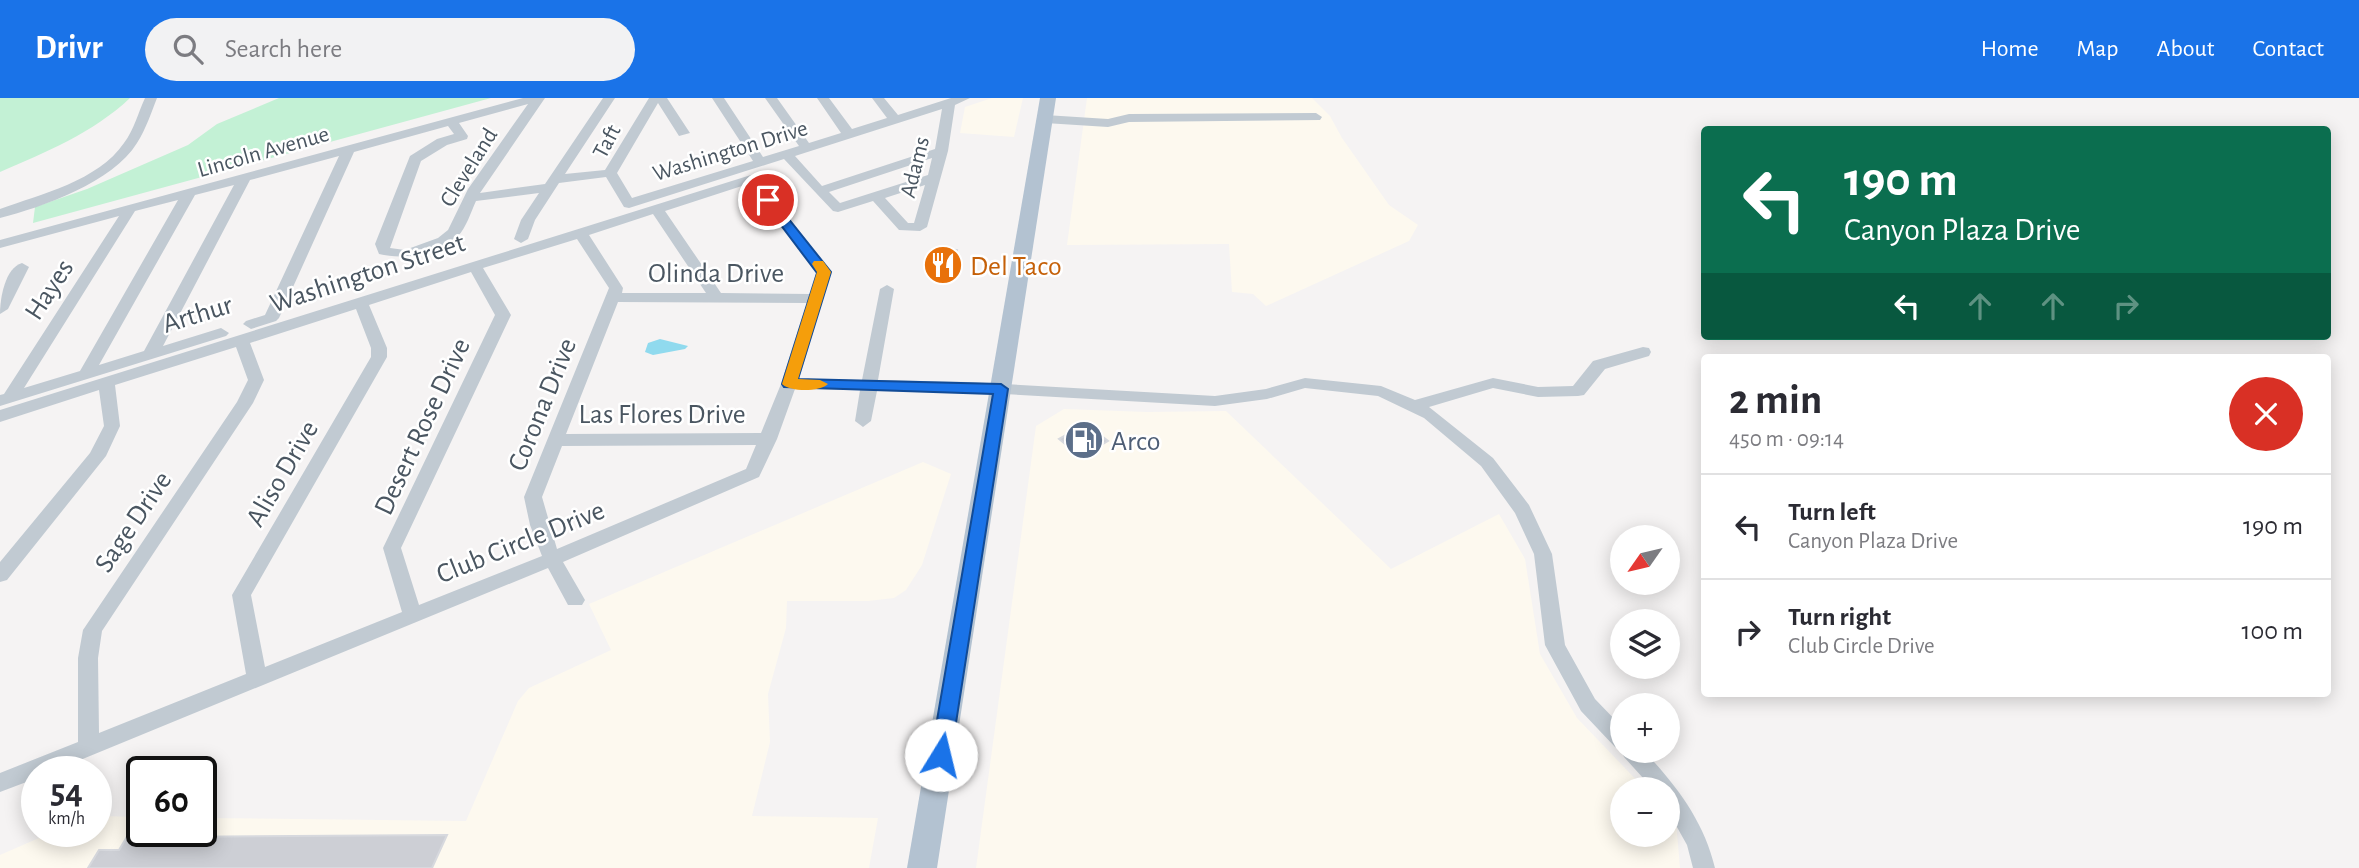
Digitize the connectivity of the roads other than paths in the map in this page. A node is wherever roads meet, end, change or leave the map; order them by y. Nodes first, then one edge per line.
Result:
1 (151, 98) edge
2 (538, 98) edge
3 (609, 98) edge
4 (655, 98) edge
5 (661, 98) edge
6 (718, 98) edge
7 (771, 98) edge
8 (823, 98) edge
9 (878, 98) edge
10 (964, 98) edge
11 (1048, 98) edge
12 (940, 103) edge
13 (1316, 117) dead end
14 (1045, 119) junction
15 (451, 121) junction
16 (896, 121) junction
17 (684, 133) dead end
18 (849, 135) junction
19 (806, 147) junction
20 (349, 148) junction
21 (941, 151) junction
22 (786, 154) junction
23 (760, 162) junction
24 (610, 173) junction
25 (244, 178) junction
26 (933, 178) junction
27 (751, 179) joint
28 (553, 183) junction
29 (819, 191) junction
30 (189, 193) junction
31 (876, 196) junction
32 (470, 198) junction
33 (629, 204) joint
34 (656, 208) junction
35 (130, 209) junction
36 (0, 214) edge
37 (580, 232) junction
38 (521, 239) dead end
39 (0, 244) edge
40 (474, 265) junction
41 (22, 267) dead end
42 (887, 289) dead end
43 (614, 297) junction
44 (716, 297) junction
45 (816, 299) junction
46 (360, 301) junction
47 (0, 309) edge
48 (241, 340) junction
49 (1643, 352) dead end
50 (150, 355) junction
51 (86, 374) junction
52 (106, 382) junction
53 (789, 384) junction
54 (872, 385) junction
55 (1001, 389) junction
56 (5, 399) edge
57 (1413, 406) junction
58 (0, 416) edge
59 (863, 421) dead end
60 (769, 439) junction
61 (555, 440) junction
62 (552, 559) junction
63 (0, 575) edge
64 (575, 600) dead end
65 (413, 615) junction
66 (257, 678) junction
67 (1610, 728) edge
68 (89, 746) junction
69 (1642, 763) edge
70 (1654, 777) edge
71 (0, 783) edge
72 (1680, 812) edge
73 (922, 868) edge
74 (1703, 868) edge

1 - 36 street
2 - 15 street, Lincoln Avenue
2 - 32 street, Cleveland
3 - 28 street
4 - 24 street, Taft
5 - 17 street
6 - 23 street
7 - 19 street
8 - 18 street
9 - 16 street
10 - 12 street, Washington Drive
11 - 14 main road
12 - 16 street, Washington Drive
12 - 21 street, Adams
13 - 14 street
14 - 55 main road
15 - 20 street, Lincoln Avenue
15 - 32 street, Cleveland
16 - 18 street, Washington Drive
18 - 19 street, Washington Drive
19 - 22 street, Washington Drive
20 - 25 street, Lincoln Avenue
20 - 50 street, Arthur
21 - 26 street, Adams
21 - 29 street
22 - 23 street, Washington Drive
22 - 29 street
23 - 33 street, Washington Drive
24 - 28 street
24 - 33 street, Taft
25 - 30 street, Lincoln Avenue
25 - 50 street
26 - 31 street
26 - 31 street, Adams
27 - 34 street, Washington Street
27 - 45 street, Club Circle Drive
28 - 32 street
28 - 38 street
29 - 31 street
30 - 35 street, Lincoln Avenue
30 - 51 street
34 - 37 street, Washington Street
34 - 44 street
35 - 39 street, Lincoln Avenue
35 - 56 street, Hayes
37 - 40 street, Washington Street
37 - 43 street
40 - 46 street, Washington Street
40 - 65 street, Desert Rose Drive
41 - 47 street
42 - 54 street
43 - 44 street, Olinda Drive
43 - 61 street, Corona Drive
44 - 45 street, Olinda Drive
45 - 53 street, Club Circle Drive
46 - 48 street, Washington Street
46 - 66 street, Aliso Drive
48 - 52 street, Washington Street
48 - 68 street, Sage Drive
49 - 57 street
50 - 51 street, Arthur
51 - 56 street, Arthur
52 - 58 street, Washington Street
52 - 63 street
53 - 54 street
53 - 60 street, Club Circle Drive
54 - 55 street
54 - 59 street
55 - 57 street
55 - 73 main road
57 - 67 street
60 - 61 street, Las Flores Drive
60 - 62 street, Club Circle Drive
61 - 62 street, Corona Drive
62 - 64 street, Corona Drive
62 - 65 street, Club Circle Drive
65 - 66 street, Club Circle Drive
66 - 68 street, Club Circle Drive
68 - 71 street, Club Circle Drive
69 - 70 street
72 - 74 street

